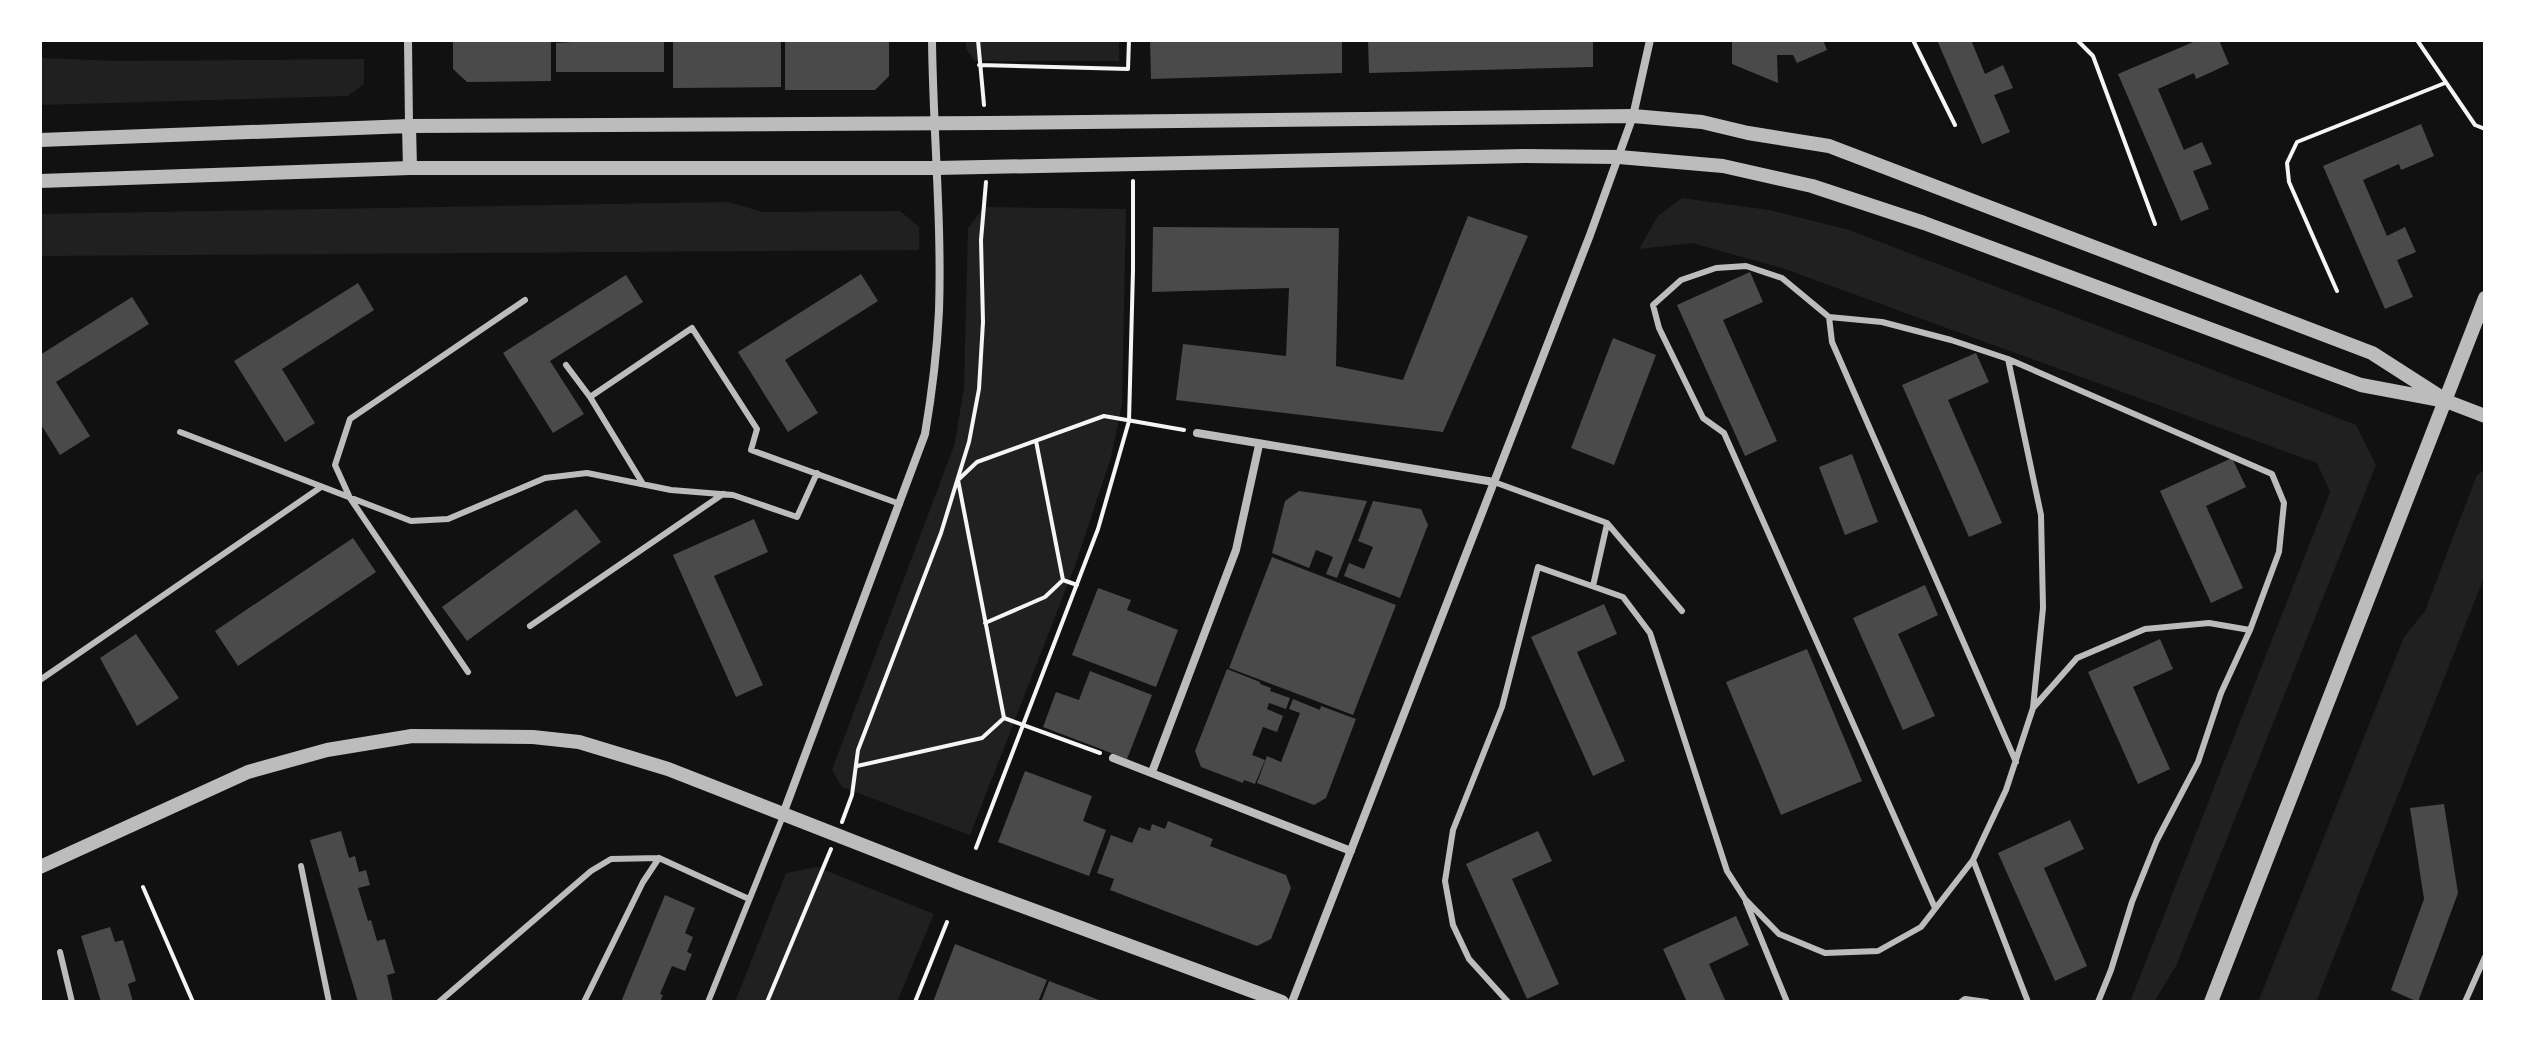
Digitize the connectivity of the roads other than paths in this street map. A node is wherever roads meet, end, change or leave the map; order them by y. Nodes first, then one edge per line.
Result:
1 (408, 40) edge
2 (932, 40) edge
3 (1650, 40) edge
4 (1633, 116) junction
5 (936, 123) junction
6 (409, 126) junction
7 (40, 140) edge
8 (1619, 157) junction
9 (410, 168) junction
10 (937, 168) junction
11 (40, 181) edge
12 (2485, 298) edge
13 (525, 300) dead end
14 (1829, 317) junction
15 (2008, 359) junction
16 (566, 365) dead end
17 (590, 397) junction
18 (2446, 401) junction
19 (2485, 416) edge
20 (180, 432) dead end
21 (1197, 433) road end
22 (1259, 445) junction
23 (817, 473) junction
24 (1494, 482) junction
25 (643, 484) junction
26 (321, 487) junction
27 (723, 494) junction
28 (350, 498) junction
29 (900, 504) junction
30 (1607, 523) junction
31 (1593, 586) junction
32 (1682, 611) dead end
33 (530, 626) dead end
34 (2250, 630) junction
35 (468, 672) dead end
36 (40, 680) edge
37 (2033, 708) junction
38 (1113, 758) road end
39 (2016, 762) junction
40 (1152, 772) junction
41 (783, 814) junction
42 (1351, 851) junction
43 (659, 858) junction
44 (1973, 860) junction
45 (301, 866) dead end
46 (40, 867) edge
47 (749, 899) junction
48 (1745, 899) junction
49 (1935, 908) junction
50 (60, 952) dead end
51 (2485, 957) edge
52 (72, 1002) edge
53 (329, 1002) edge
54 (439, 1002) edge
55 (584, 1002) edge
56 (708, 1002) edge
57 (1282, 1002) edge
58 (1292, 1002) edge
59 (1508, 1002) edge
60 (1787, 1002) edge
61 (1961, 1002) edge
62 (1987, 1002) edge
63 (2028, 1002) edge
64 (2098, 1002) edge
65 (2211, 1002) edge
66 (2465, 1002) edge

1 - 6 street
2 - 5 street
3 - 4 street
4 - 5 street
4 - 8 street
4 - 18 street
5 - 6 street
5 - 10 street
6 - 7 street
6 - 9 street
8 - 10 street
8 - 18 street
8 - 24 street
9 - 10 street
9 - 11 street
10 - 29 street
12 - 18 street
13 - 28 lane
14 - 15 lane
14 - 39 lane
14 - 49 lane
15 - 34 lane
15 - 37 lane
16 - 17 lane
17 - 23 lane
17 - 25 lane
18 - 19 street
18 - 65 street
20 - 26 lane
21 - 22 street
22 - 24 street
22 - 40 street
23 - 27 lane
23 - 29 lane
24 - 30 lane
24 - 42 street
25 - 27 lane
25 - 28 lane
26 - 28 lane
26 - 36 lane
27 - 33 lane
28 - 35 lane
29 - 41 street
30 - 31 lane
30 - 32 lane
31 - 48 lane
31 - 59 lane
34 - 37 lane
34 - 64 lane
37 - 39 lane
38 - 40 street
39 - 44 lane
40 - 42 street
41 - 46 street
41 - 47 lane
41 - 57 street
42 - 58 street
43 - 47 lane
43 - 54 lane
43 - 55 lane
44 - 49 lane
44 - 63 lane
45 - 53 lane
47 - 56 lane
48 - 49 lane
48 - 60 lane
50 - 52 lane
51 - 66 lane
61 - 62 lane

